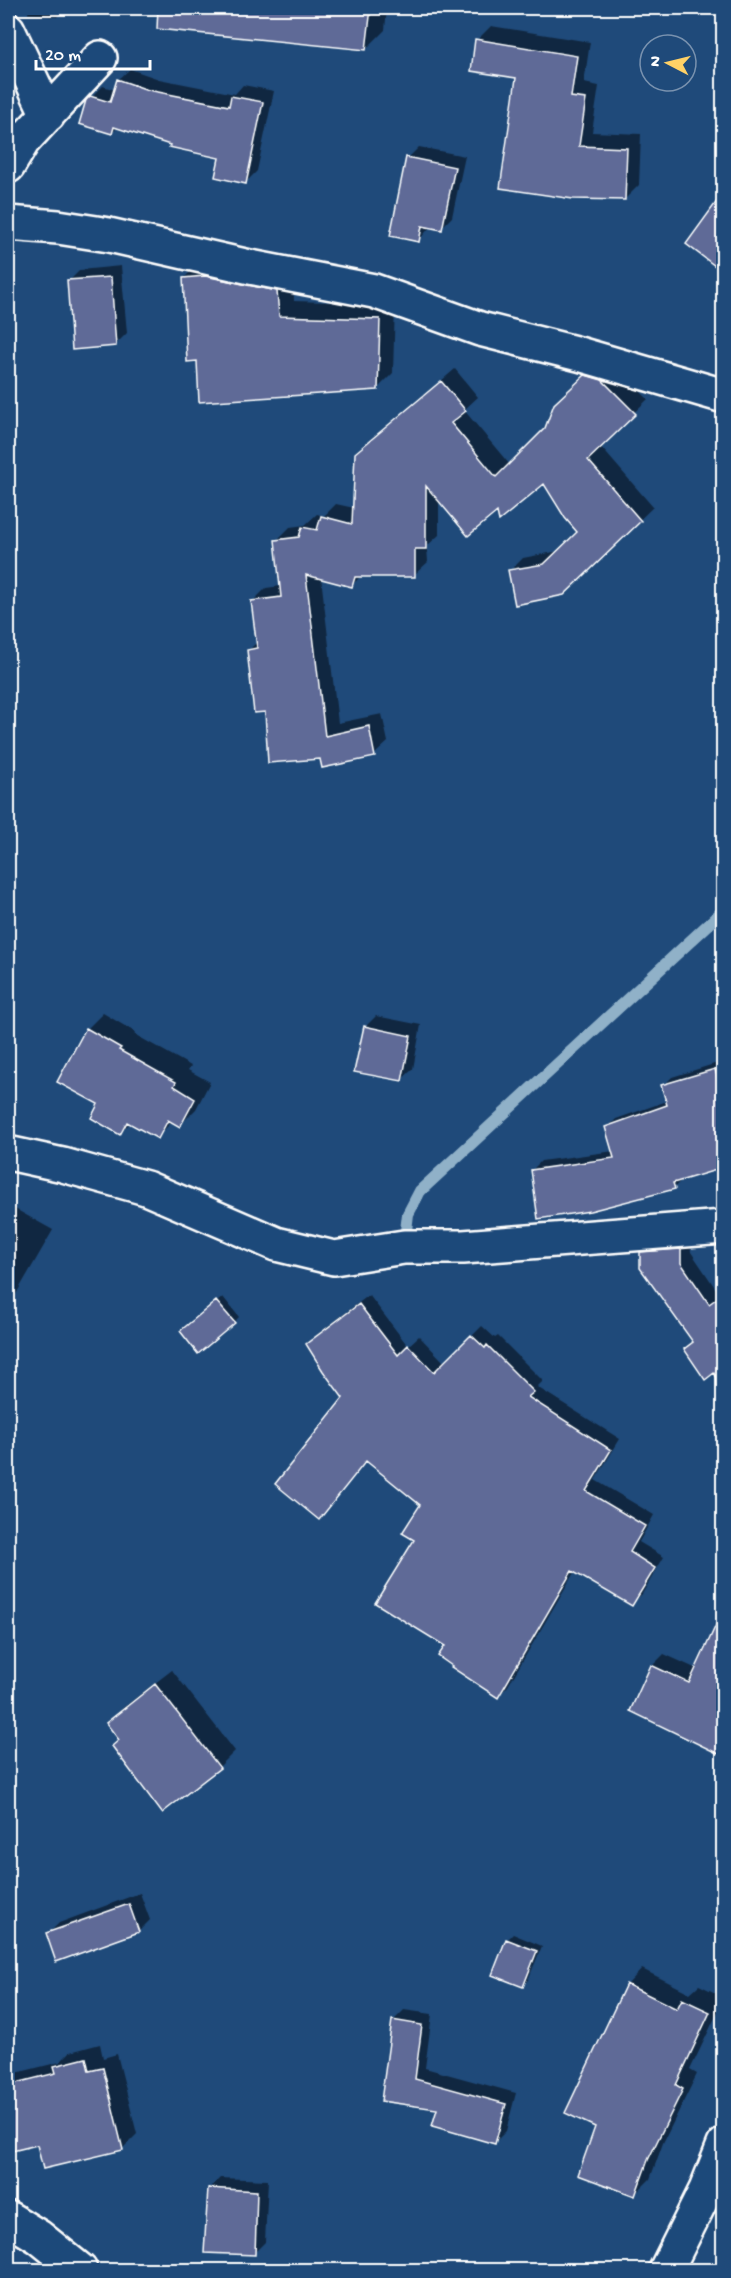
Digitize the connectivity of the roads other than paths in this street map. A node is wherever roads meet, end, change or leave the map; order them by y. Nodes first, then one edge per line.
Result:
1 (8, 30) edge
2 (100, 58) dead end
3 (48, 115) junction
4 (8, 166) edge
5 (8, 224) edge
6 (723, 396) edge
7 (8, 1153) edge
8 (723, 1227) edge
9 (723, 2145) edge
10 (8, 2218) edge
11 (80, 2271) edge
12 (666, 2271) edge

1 - 3 street
2 - 3 street
3 - 4 street
5 - 6 street
7 - 8 street
9 - 12 street
10 - 11 street

